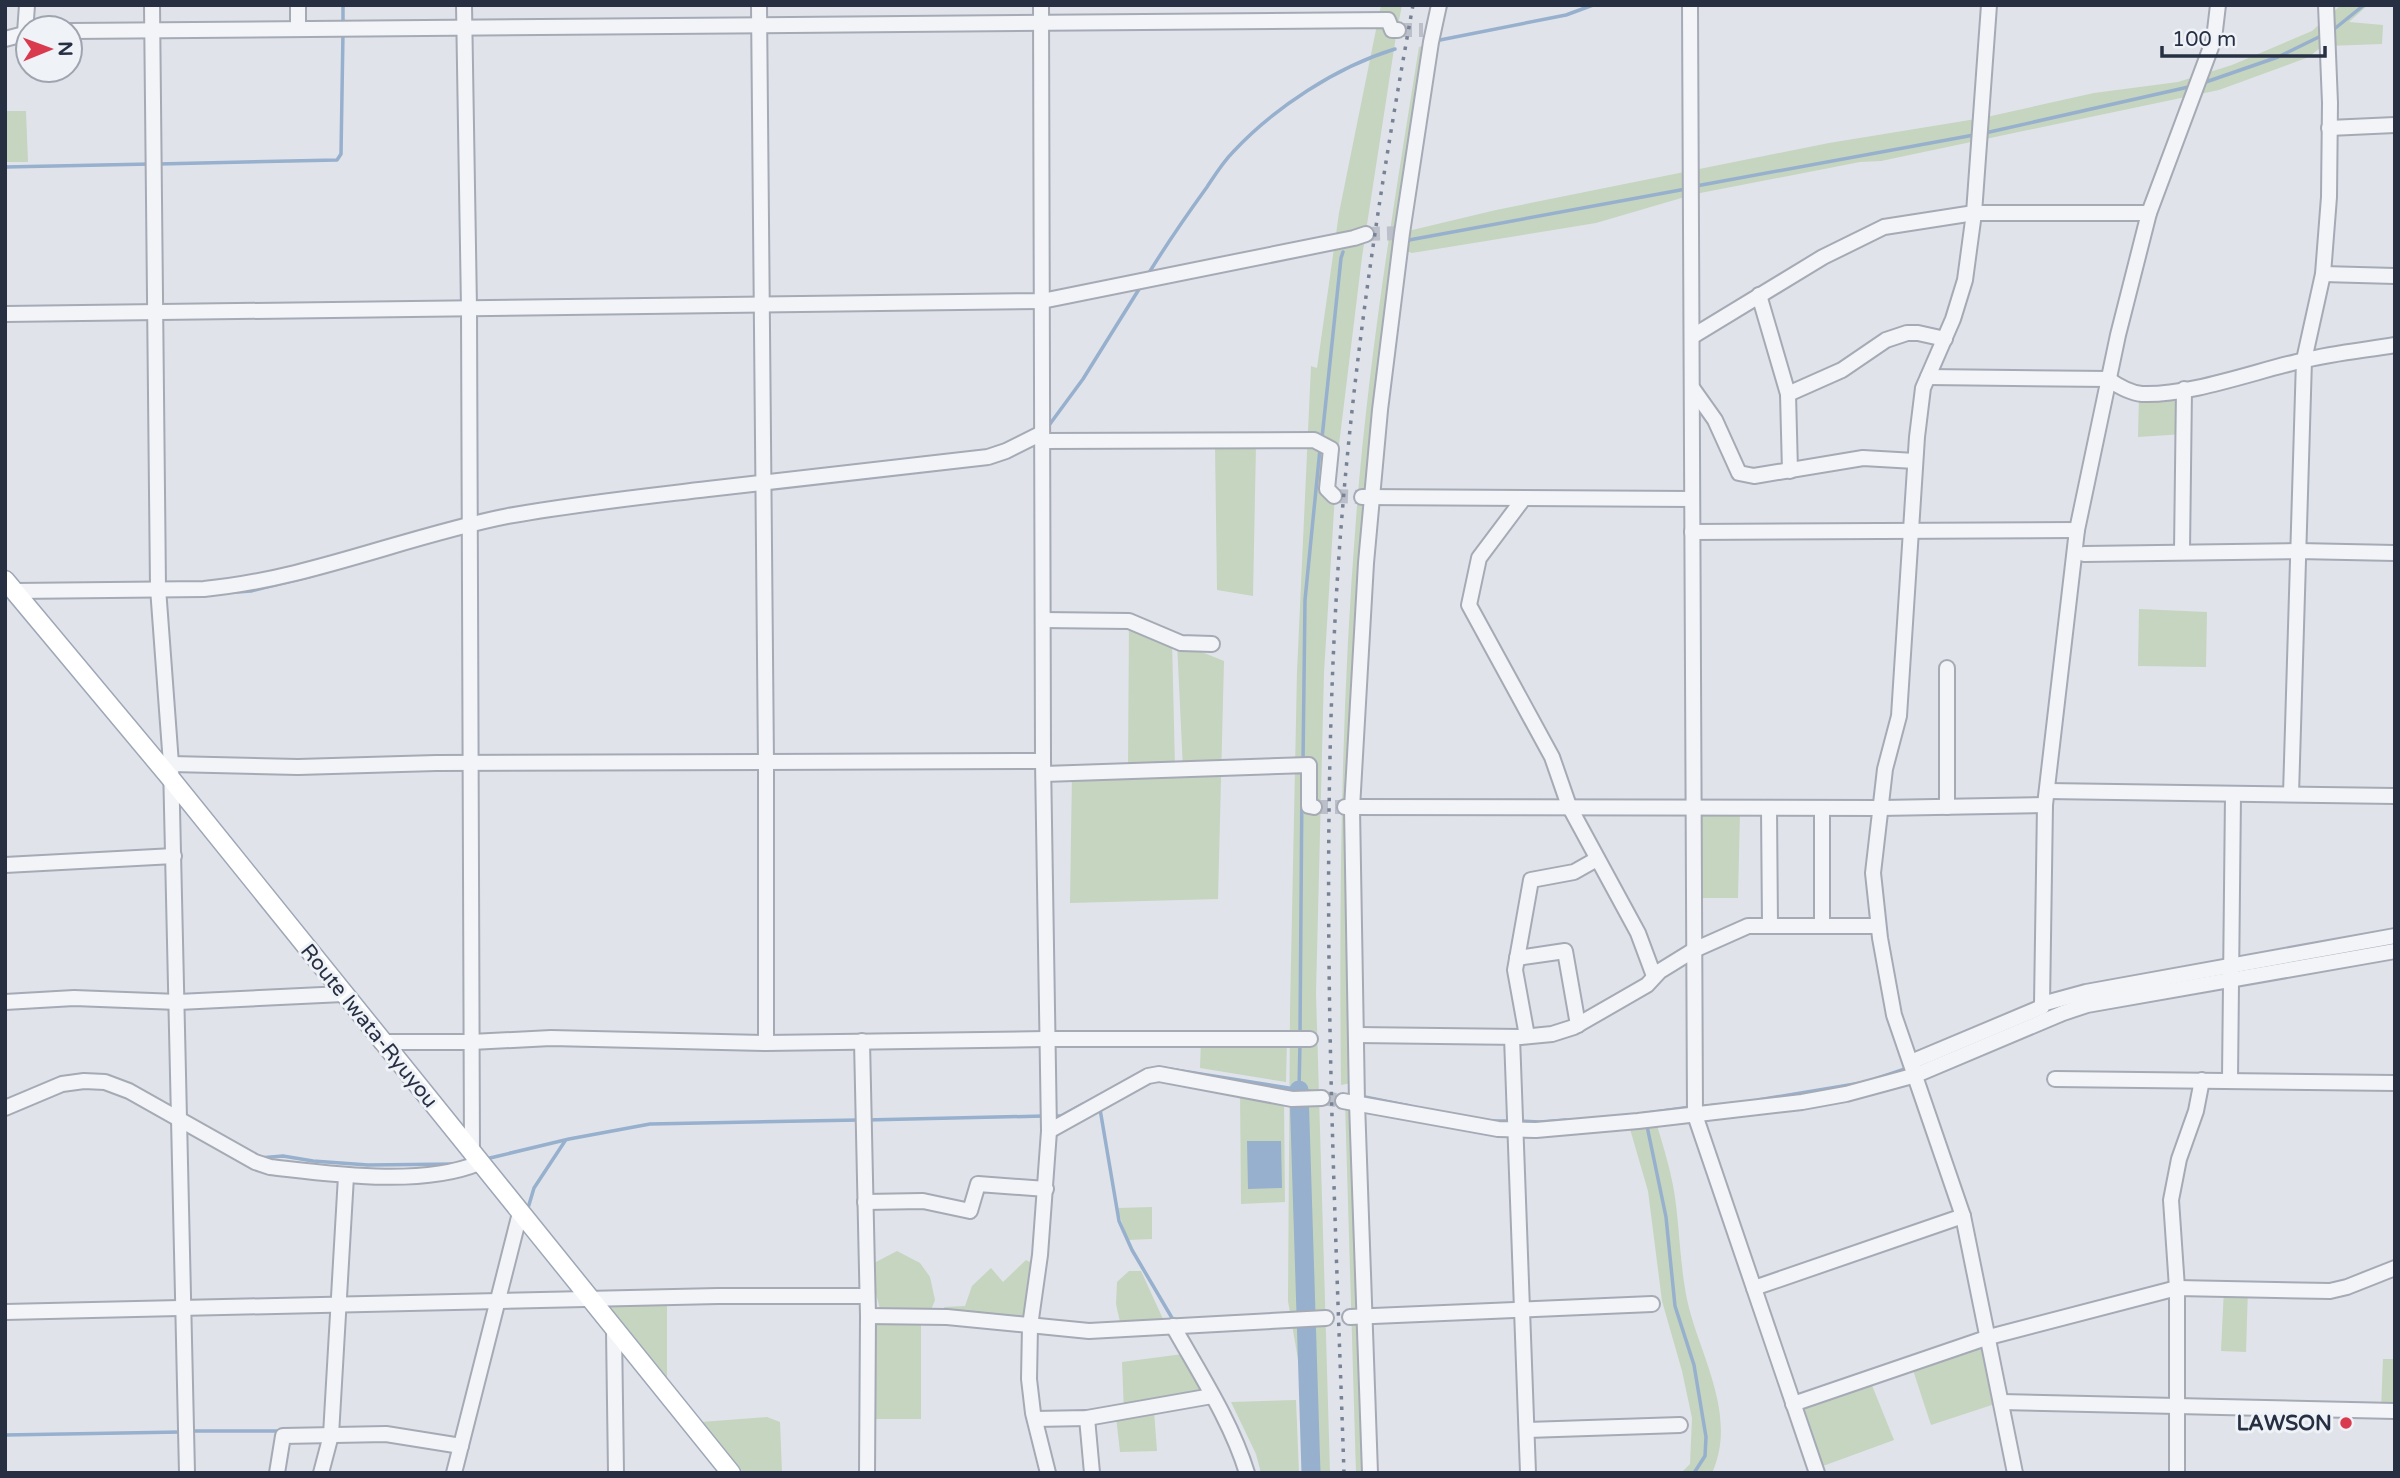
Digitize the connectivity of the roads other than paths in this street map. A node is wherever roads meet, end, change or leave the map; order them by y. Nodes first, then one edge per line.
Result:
1 (152, 5) edge
2 (298, 5) edge
3 (464, 5) edge
4 (759, 5) edge
5 (1041, 5) edge
6 (1439, 5) edge
7 (1690, 5) edge
8 (1989, 5) edge
9 (2218, 5) edge
10 (2326, 5) edge
11 (1041, 23) junction
12 (758, 24) junction
13 (464, 27) junction
14 (298, 29) junction
15 (152, 30) junction
16 (1398, 30) tunnel mouth
17 (84, 31) edge
18 (2395, 125) edge
19 (2329, 128) junction
20 (1975, 213) junction
21 (2149, 213) junction
22 (1366, 234) tunnel mouth
23 (2323, 274) junction
24 (2395, 276) edge
25 (1759, 295) junction
26 (1042, 301) junction
27 (761, 304) junction
28 (469, 308) junction
29 (155, 312) junction
30 (5, 314) edge
31 (1693, 335) junction
32 (1945, 339) junction
33 (2395, 345) edge
34 (2304, 360) junction
35 (1928, 377) junction
36 (2108, 379) junction
37 (1693, 389) junction
38 (2184, 389) junction
39 (1788, 394) junction
40 (1042, 437) junction
41 (1915, 461) junction
42 (1790, 471) junction
43 (764, 483) junction
44 (1334, 496) dead end
45 (1368, 498) junction
46 (1524, 498) junction
47 (1692, 499) junction
48 (470, 524) junction
49 (2077, 530) junction
50 (1911, 531) junction
51 (1692, 532) junction
52 (2182, 551) junction
53 (2298, 551) junction
54 (2084, 554) dead end
55 (2395, 554) edge
56 (8, 584) edge
57 (158, 588) junction
58 (1043, 620) junction
59 (1212, 643) dead end
60 (1947, 668) dead end
61 (766, 763) junction
62 (471, 764) junction
63 (1043, 767) junction
64 (172, 772) junction
65 (2233, 793) junction
66 (2291, 794) junction
67 (2395, 796) edge
68 (2046, 798) junction
69 (1569, 806) junction
70 (1314, 807) dead end
71 (1348, 807) junction
72 (1694, 807) junction
73 (1947, 807) junction
74 (1769, 808) junction
75 (1822, 808) junction
76 (1880, 808) junction
77 (174, 856) junction
78 (1597, 859) junction
79 (5, 865) edge
80 (1770, 926) junction
81 (1822, 926) junction
82 (1878, 926) junction
83 (2395, 936) edge
84 (1694, 950) junction
85 (2395, 951) edge
86 (1517, 958) junction
87 (2231, 973) junction
88 (1654, 976) junction
89 (343, 994) junction
90 (5, 1002) edge
91 (178, 1002) junction
92 (2042, 1004) junction
93 (1578, 1025) junction
94 (1357, 1035) junction
95 (1520, 1037) junction
96 (1046, 1039) junction
97 (1310, 1039) dead end
98 (862, 1041) junction
99 (381, 1042) junction
100 (471, 1042) junction
101 (766, 1043) junction
102 (1914, 1069) junction
103 (2055, 1079) dead end
104 (2230, 1079) junction
105 (2202, 1080) junction
106 (2395, 1083) edge
107 (1322, 1098) tunnel mouth
108 (1350, 1102) junction
109 (5, 1108) edge
110 (1695, 1115) junction
111 (180, 1120) junction
112 (1515, 1130) junction
113 (1049, 1131) junction
114 (476, 1159) junction
115 (346, 1175) junction
116 (1045, 1189) junction
117 (865, 1202) junction
118 (520, 1213) junction
119 (1963, 1216) junction
120 (2395, 1268) edge
121 (1754, 1288) junction
122 (2177, 1288) junction
123 (867, 1296) junction
124 (591, 1300) junction
125 (498, 1302) junction
126 (1652, 1304) dead end
127 (338, 1306) junction
128 (184, 1309) junction
129 (1521, 1310) junction
130 (5, 1312) edge
131 (868, 1316) junction
132 (1357, 1317) junction
133 (1326, 1318) dead end
134 (1030, 1326) junction
135 (1173, 1326) junction
136 (614, 1331) junction
137 (1989, 1338) junction
138 (1212, 1396) junction
139 (2001, 1402) junction
140 (1793, 1404) junction
141 (2177, 1407) junction
142 (2395, 1411) edge
143 (1087, 1418) junction
144 (1035, 1419) junction
145 (1680, 1425) dead end
146 (1527, 1430) junction
147 (331, 1435) junction
148 (461, 1446) junction
149 (187, 1473) edge
150 (277, 1473) edge
151 (321, 1473) edge
152 (454, 1473) edge
153 (616, 1473) edge
154 (731, 1473) edge
155 (867, 1473) edge
156 (1048, 1473) edge
157 (1093, 1473) edge
158 (1247, 1473) edge
159 (1370, 1473) edge
160 (1528, 1473) edge
161 (1817, 1473) edge
162 (2015, 1473) edge
163 (2176, 1473) edge

1 - 15 street
2 - 14 street
3 - 13 street
4 - 12 street
5 - 11 street
6 - 45 street
7 - 31 street
8 - 20 street
9 - 21 street
10 - 19 street
11 - 12 street
11 - 16 street
11 - 26 street
12 - 13 street
12 - 27 street
13 - 14 street
13 - 28 street
14 - 15 street
15 - 17 street
15 - 29 street
18 - 19 street
19 - 23 street
20 - 21 street
20 - 25 street
20 - 32 street
21 - 36 street
22 - 26 street
23 - 24 street
23 - 34 street
25 - 31 street
25 - 39 street
26 - 27 street
26 - 40 street
27 - 28 street
27 - 43 street
28 - 29 street
28 - 48 street
29 - 30 street
29 - 57 street
31 - 37 street
32 - 35 street
32 - 39 street
33 - 34 street
34 - 38 street
34 - 53 street
35 - 36 street
35 - 41 street
36 - 38 street
36 - 49 street
37 - 42 street
37 - 47 street
38 - 52 street
39 - 42 street
40 - 43 street
40 - 44 street
40 - 58 street
41 - 42 street
41 - 50 street
43 - 48 street
43 - 61 street
45 - 46 street
45 - 71 street
46 - 47 street
46 - 69 street
47 - 51 street
48 - 57 street
48 - 62 street
49 - 50 street
49 - 68 street
50 - 51 street
50 - 76 street
51 - 72 street
52 - 53 street
52 - 54 street
53 - 55 street
53 - 66 street
56 - 57 street
56 - 64 main road, Route Iwata-Ryuyou
57 - 64 street
58 - 59 street
58 - 63 street
60 - 73 street
61 - 62 street
61 - 63 street
61 - 101 street
62 - 64 street
62 - 100 street
63 - 70 street
63 - 96 street
64 - 77 street
64 - 89 main road, Route Iwata-Ryuyou
65 - 66 street
65 - 68 street
65 - 87 street
66 - 67 street
68 - 73 street
68 - 92 street
69 - 71 street
69 - 72 street
69 - 78 street
71 - 94 street
72 - 74 street
72 - 84 street
73 - 76 street
74 - 75 street
74 - 80 street
75 - 76 street
75 - 81 street
76 - 82 street
77 - 79 street
77 - 91 street
78 - 86 street
78 - 88 street
80 - 81 street
80 - 84 street
81 - 82 street
82 - 102 street
83 - 87 street
84 - 88 street
84 - 110 street
85 - 87 street
86 - 93 street
86 - 95 street
87 - 92 street
87 - 102 street
87 - 104 street
88 - 93 street
89 - 91 street
89 - 99 main road, Route Iwata-Ryuyou
90 - 91 street
91 - 111 street
92 - 102 street
93 - 95 street
94 - 95 street
94 - 108 street
95 - 112 street
96 - 97 street
96 - 98 street
96 - 113 street
98 - 101 street
98 - 117 street
99 - 100 street
99 - 114 main road, Route Iwata-Ryuyou
100 - 101 street
100 - 114 street
102 - 110 street
102 - 119 street
103 - 105 street
104 - 105 street
104 - 106 street
105 - 122 street
107 - 113 street
108 - 112 street
108 - 132 street
109 - 111 street
110 - 112 street
110 - 121 street
111 - 115 street
111 - 128 street
112 - 129 street
113 - 116 street
114 - 115 street
114 - 118 main road, Route Iwata-Ryuyou
115 - 127 street
116 - 117 street
116 - 134 street
117 - 123 street
118 - 124 main road, Route Iwata-Ryuyou
118 - 125 street
119 - 121 street
119 - 137 street
120 - 122 street
121 - 140 street
122 - 137 street
122 - 141 street
123 - 124 street
123 - 131 street
124 - 125 street
124 - 136 main road, Route Iwata-Ryuyou
125 - 127 street
125 - 148 street
126 - 129 street
127 - 128 street
127 - 147 street
128 - 130 street
128 - 149 street
129 - 132 street
129 - 146 street
131 - 134 street
131 - 155 street
132 - 159 street
133 - 135 street
134 - 135 street
134 - 144 street
135 - 138 street
136 - 153 street
136 - 154 main road, Route Iwata-Ryuyou
137 - 139 street
137 - 140 street
138 - 143 street
138 - 158 street
139 - 141 street
139 - 162 street
140 - 161 street
141 - 142 street
141 - 163 street
143 - 144 street
143 - 157 street
144 - 156 street
145 - 146 street
146 - 160 street
147 - 148 street
147 - 150 street
147 - 151 street
148 - 152 street

